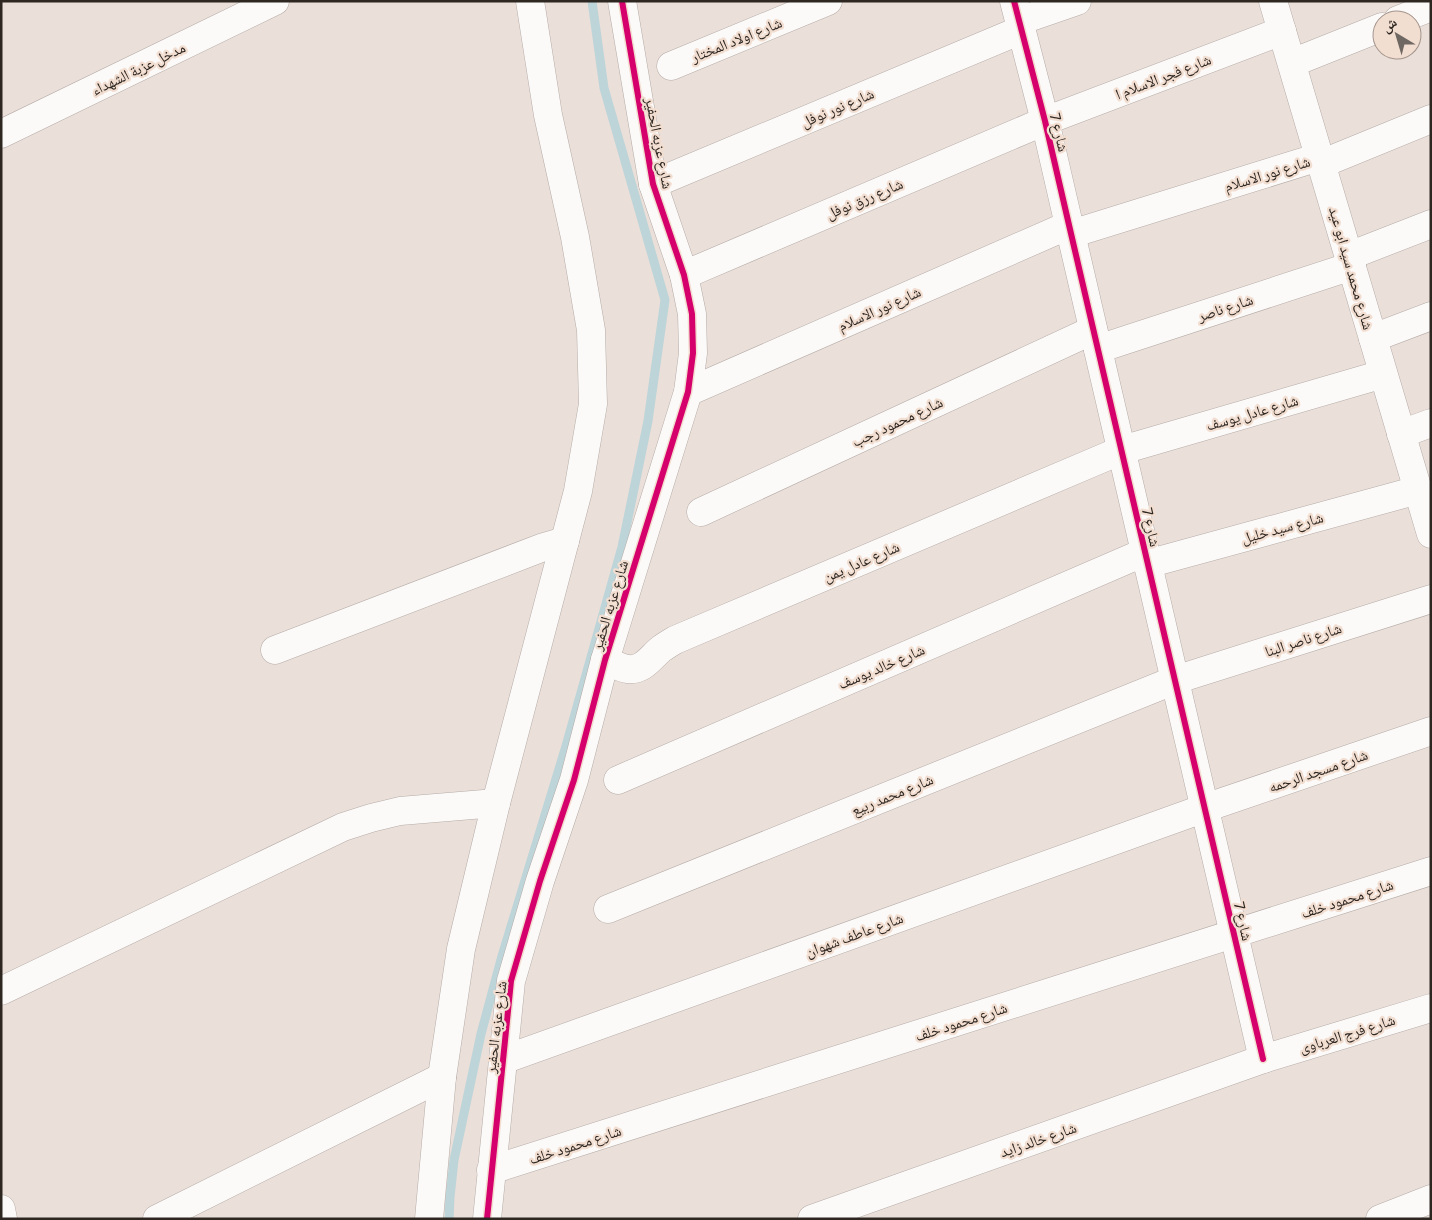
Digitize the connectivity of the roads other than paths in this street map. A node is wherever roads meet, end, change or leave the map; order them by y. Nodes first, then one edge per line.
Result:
1 (275, 1) edge
2 (530, 1) edge
3 (622, 1) edge
4 (828, 1) edge
5 (1077, 1) edge
6 (1273, 1) edge
7 (1018, 18) edge
8 (1282, 31) junction
9 (1372, 31) edge
10 (1292, 63) junction
11 (670, 66) dead end
12 (1431, 119) edge
13 (1044, 121) junction
14 (1, 134) edge
15 (1320, 160) junction
16 (653, 184) junction
17 (1431, 224) edge
18 (1070, 229) junction
19 (1350, 261) junction
20 (684, 275) junction
21 (1431, 316) edge
22 (1373, 338) junction
23 (1096, 339) junction
24 (1383, 374) junction
25 (688, 392) junction
26 (1431, 423) edge
27 (1401, 434) junction
28 (1122, 450) junction
29 (1418, 490) junction
30 (701, 512) dead end
31 (1430, 527) edge
32 (565, 541) junction
33 (1146, 558) junction
34 (1431, 599) edge
35 (275, 650) dead end
36 (605, 660) junction
37 (1175, 680) junction
38 (1431, 731) edge
39 (618, 780) dead end
40 (496, 803) junction
41 (1205, 808) junction
42 (1431, 872) edge
43 (608, 909) dead end
44 (1234, 934) junction
45 (1, 991) edge
46 (1431, 1008) edge
47 (1263, 1059) junction
48 (503, 1060) junction
49 (442, 1077) junction
50 (492, 1170) junction
51 (1431, 1199) edge
52 (1, 1209) edge
53 (3, 1219) edge
54 (156, 1219) edge
55 (429, 1219) edge
56 (486, 1219) edge
57 (812, 1219) edge
58 (1380, 1219) edge

1 - 14 street, مدخل عزبة الشهداء
2 - 32 street
3 - 16 street, شارع عزبه الحفير
4 - 11 street, شارع اولاد المختار
5 - 7 street, شارع نور نوفل
6 - 8 street, شارع محمد سيد ابو عيد
7 - 13 street, شارع 7
7 - 16 street, شارع نور نوفل
8 - 10 street, شارع محمد سيد ابو عيد
8 - 13 street, شارع فجر الاسلام ا
9 - 10 street
10 - 15 street, شارع محمد سيد ابو عيد
12 - 15 street, شارع نور الاسلام
13 - 18 street, شارع 7
13 - 20 street, شارع رزق نوفل
15 - 18 street, شارع نور الاسلام
15 - 19 street, شارع محمد سيد ابو عيد
16 - 20 street, شارع عزبه الحفير
17 - 19 street, شارع ناصر
18 - 23 street, شارع 7
18 - 25 street, شارع نور الاسلام
19 - 22 street, شارع محمد سيد ابو عيد
19 - 23 street, شارع ناصر
20 - 25 street, شارع عزبه الحفير
21 - 22 street
22 - 24 street, شارع محمد سيد ابو عيد
23 - 28 street, شارع 7
23 - 30 street, شارع محمود رجب
24 - 27 street, شارع محمد سيد ابو عيد
24 - 28 street, شارع عادل يوسف
25 - 36 street, شارع عزبه الحفير
26 - 27 street
27 - 29 street, شارع محمد سيد ابو عيد
28 - 33 street, شارع 7
28 - 36 street, شارع عادل يمن
29 - 31 street, شارع محمد سيد ابو عيد
29 - 33 street, شارع سيد خليل
32 - 35 street
32 - 40 street
33 - 37 street, شارع 7
33 - 39 street, شارع خالد يوسف
34 - 37 street, شارع ناصر البنا
36 - 48 street, شارع عزبه الحفير
37 - 41 street, شارع 7
37 - 43 street, شارع محمد ربيع
38 - 41 street, شارع مسجد الرحمه
40 - 45 street
40 - 49 street
41 - 44 street, شارع 7
41 - 48 street, شارع عاطف شهوان
42 - 44 street, شارع محمود خلف
44 - 47 street, شارع 7
44 - 50 street, شارع محمود خلف
46 - 47 street, شارع فرج العرباوى
47 - 57 street, شارع خالد زايد
48 - 50 street, شارع عزبه الحفير
49 - 54 street
49 - 55 street
50 - 56 street, شارع عزبه الحفير
51 - 58 street
52 - 53 street

